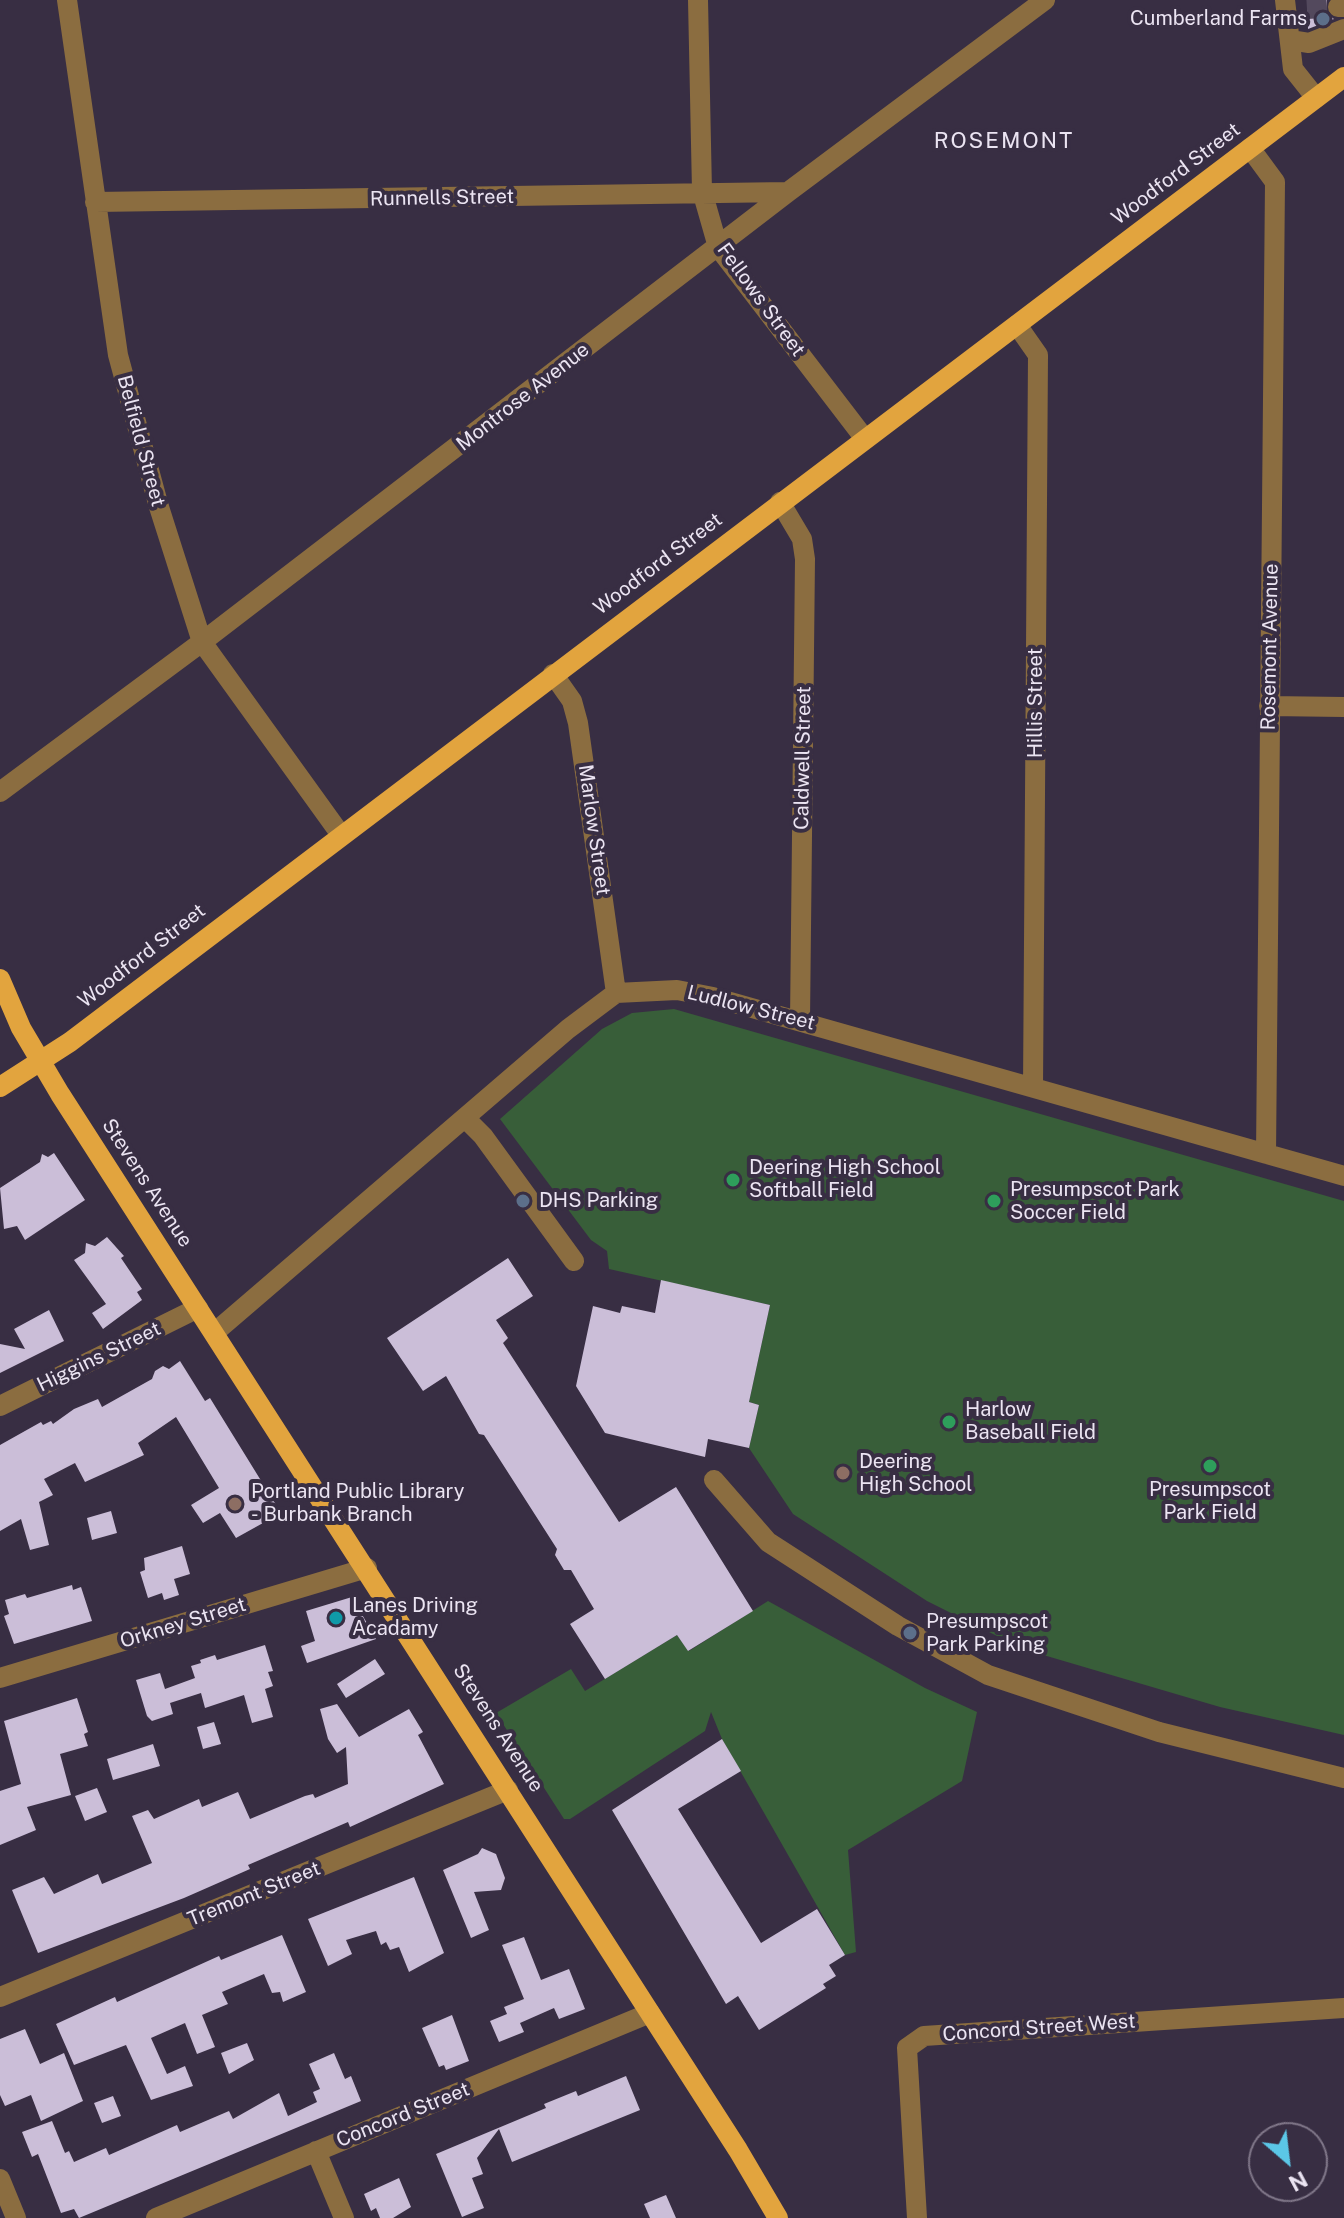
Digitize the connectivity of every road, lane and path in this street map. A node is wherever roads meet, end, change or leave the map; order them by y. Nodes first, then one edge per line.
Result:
1 (67, 0) edge
2 (698, 0) edge
3 (1045, 0) edge
4 (1285, 4) edge
5 (1307, 9) tunnel mouth
6 (1344, 29) edge
7 (1290, 40) junction
8 (1344, 77) edge
9 (1316, 98) junction
10 (1250, 148) junction
11 (702, 191) junction
12 (788, 192) junction
13 (95, 202) junction
14 (718, 247) junction
15 (1017, 325) junction
16 (865, 439) junction
17 (780, 502) junction
18 (202, 642) junction
19 (553, 674) junction
20 (1269, 706) junction
21 (1344, 707) edge
22 (0, 792) edge
23 (341, 835) junction
24 (0, 979) edge
25 (616, 993) junction
26 (800, 1020) junction
27 (41, 1061) junction
28 (0, 1087) edge
29 (1033, 1087) junction
30 (466, 1119) junction
31 (1266, 1154) junction
32 (1344, 1176) edge
33 (574, 1261) dead end
34 (198, 1308) junction
35 (214, 1333) junction
36 (0, 1406) edge
37 (714, 1480) dead end
38 (367, 1568) junction
39 (0, 1678) edge
40 (1344, 1778) edge
41 (508, 1790) junction
42 (0, 1997) edge
43 (1344, 2008) edge
44 (650, 2013) junction
45 (316, 2151) junction
46 (0, 2179) edge
47 (16, 2218) edge
48 (156, 2218) edge
49 (344, 2218) edge
50 (778, 2218) edge
51 (917, 2218) edge

1 - 13 street, Belfield Street
2 - 11 street, Fellows Street
3 - 12 street, Montrose Avenue
4 - 5 street
4 - 7 street
6 - 7 street
7 - 9 street
8 - 9 main road, Woodford Street
9 - 10 main road, Woodford Street
10 - 15 main road, Woodford Street
10 - 20 street, Rosemont Avenue
11 - 12 street, Runnells Street
11 - 13 street, Runnells Street
11 - 14 street, Fellows Street
12 - 14 street, Montrose Avenue
13 - 18 street, Belfield Street
14 - 16 street, Fellows Street
14 - 18 street, Montrose Avenue
15 - 16 main road, Woodford Street
15 - 29 street, Hillis Street
16 - 17 main road, Woodford Street
17 - 19 main road, Woodford Street
17 - 26 street, Caldwell Street
18 - 22 street, Montrose Avenue
18 - 23 street, Belfield Street
19 - 23 main road, Woodford Street
19 - 25 street, Marlow Street
20 - 21 street
20 - 31 street, Rosemont Avenue
23 - 27 main road, Woodford Street
24 - 27 main road, Stevens Avenue
25 - 26 street, Ludlow Street
25 - 30 street
26 - 29 street, Ludlow Street
27 - 28 main road, Woodford Street
27 - 34 main road, Stevens Avenue
29 - 31 street, Ludlow Street
30 - 33 street
30 - 35 street
31 - 32 street, Ludlow Street
34 - 35 main road, Stevens Avenue
34 - 36 street, Higgins Street
35 - 38 main road, Stevens Avenue
37 - 40 street
38 - 39 street, Orkney Street
38 - 41 main road, Stevens Avenue
41 - 42 street, Tremont Street
41 - 44 main road, Stevens Avenue
43 - 51 street, Concord Street West
44 - 45 street, Concord Street
44 - 50 main road, Stevens Avenue
45 - 48 street, Concord Street
45 - 49 street
46 - 47 street

